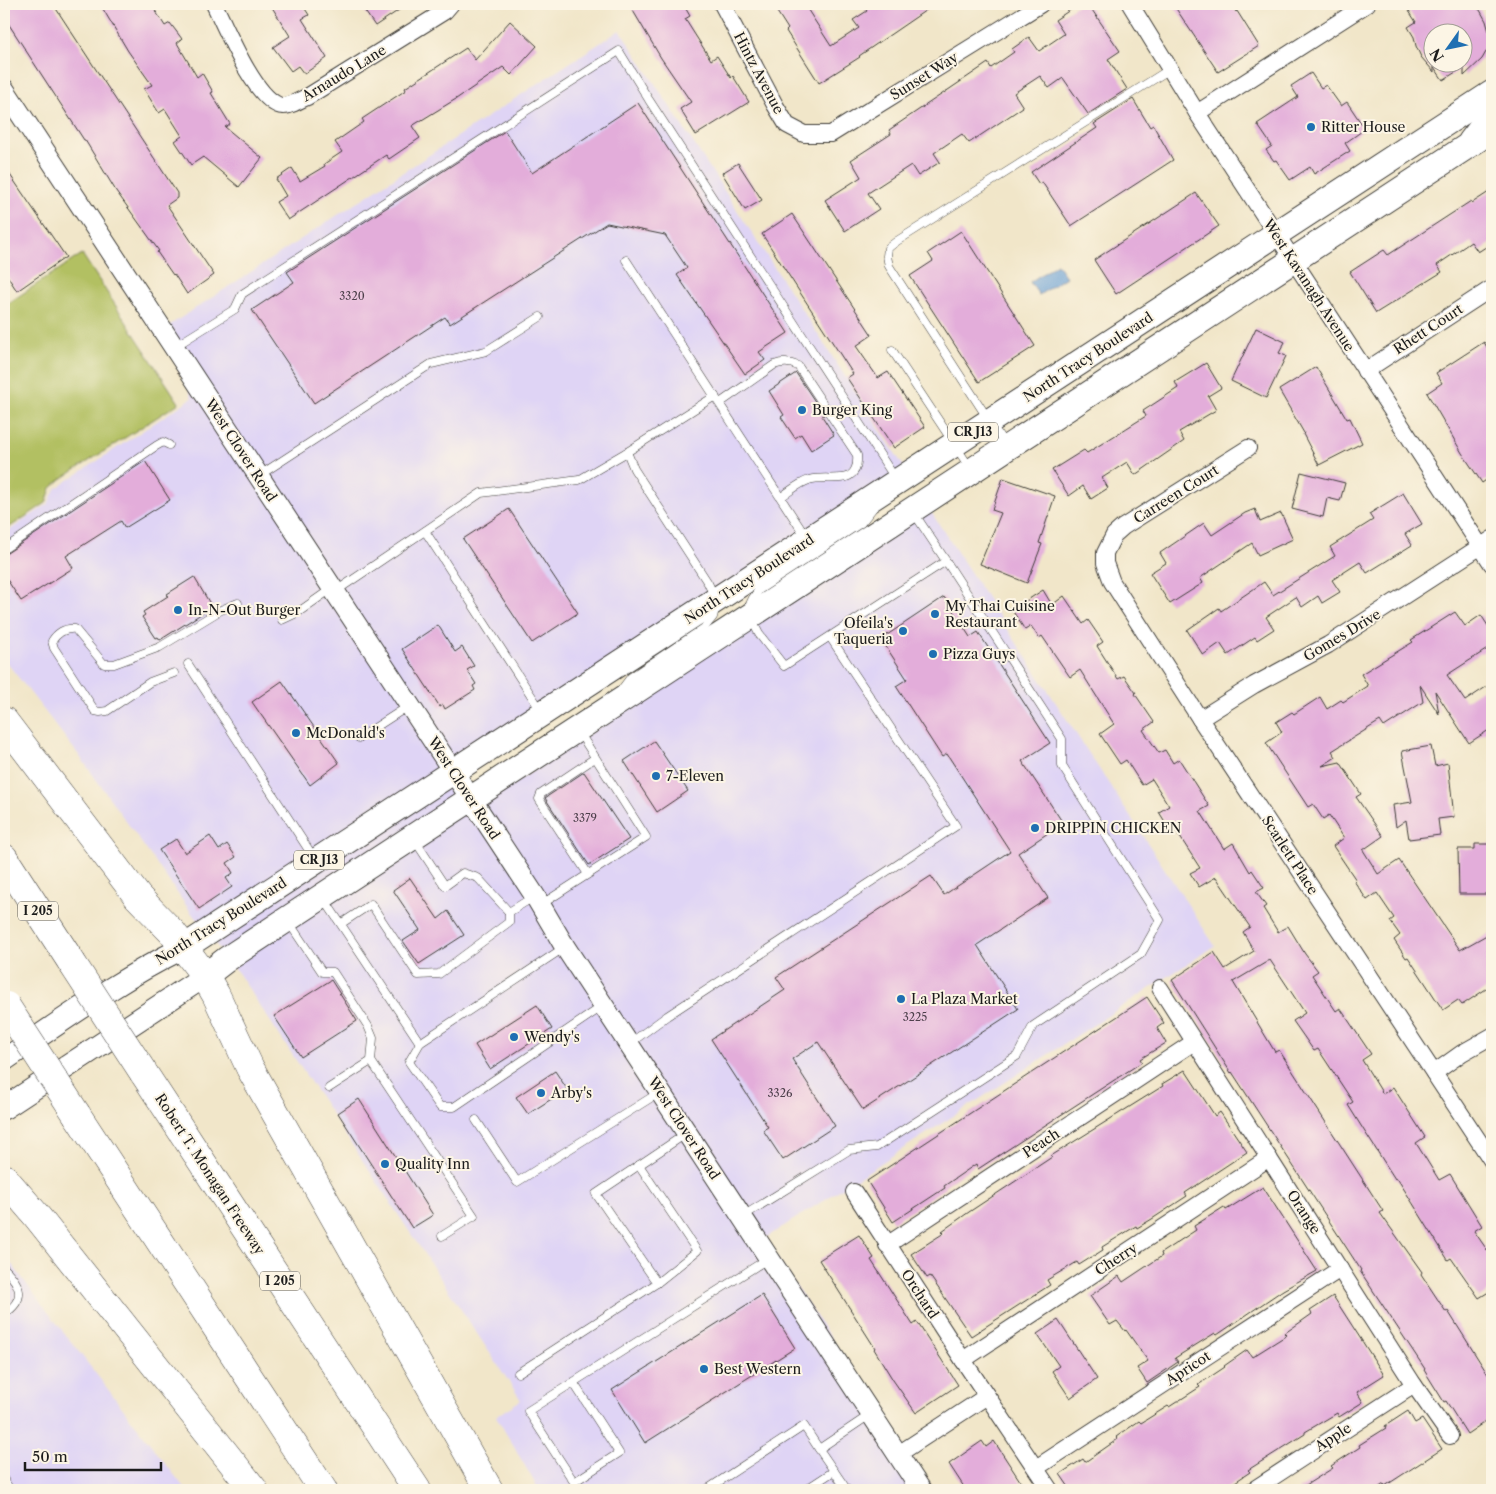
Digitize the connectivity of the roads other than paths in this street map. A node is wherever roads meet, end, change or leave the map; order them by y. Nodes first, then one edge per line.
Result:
1 (214, 4) edge
2 (451, 4) edge
3 (722, 4) edge
4 (1041, 4) edge
5 (1130, 4) edge
6 (1367, 4) edge
7 (1170, 69) junction
8 (4, 89) edge
9 (1492, 93) edge
10 (1197, 113) junction
11 (1492, 114) edge
12 (1492, 130) edge
13 (804, 134) joint
14 (1455, 154) junction
15 (1276, 234) junction
16 (626, 260) dead end
17 (1293, 261) junction
18 (1492, 288) edge
19 (540, 317) dead end
20 (174, 347) junction
21 (892, 350) dead end
22 (1365, 371) junction
23 (715, 396) junction
24 (720, 403) junction
25 (989, 422) junction
26 (170, 445) dead end
27 (955, 445) junction
28 (1007, 448) junction
29 (1248, 448) dead end
30 (627, 452) junction
31 (972, 471) junction
32 (259, 476) junction
33 (890, 488) junction
34 (781, 498) junction
35 (913, 510) junction
36 (425, 531) junction
37 (809, 540) junction
38 (1486, 543) edge
39 (1109, 544) joint
40 (4, 549) edge
41 (946, 562) junction
42 (1492, 564) edge
43 (333, 590) junction
44 (716, 600) junction
45 (238, 603) dead end
46 (750, 616) junction
47 (282, 620) dead end
48 (830, 637) junction
49 (188, 664) dead end
50 (174, 674) dead end
51 (410, 705) junction
52 (610, 708) junction
53 (543, 713) junction
54 (1200, 719) junction
55 (4, 721) edge
56 (577, 730) junction
57 (359, 738) dead end
58 (596, 758) junction
59 (454, 772) junction
60 (472, 799) junction
61 (413, 838) junction
62 (4, 858) edge
63 (316, 862) junction
64 (588, 874) junction
65 (323, 896) junction
66 (538, 900) junction
67 (509, 912) junction
68 (286, 920) junction
69 (342, 923) junction
70 (565, 947) junction
71 (183, 948) junction
72 (204, 976) junction
73 (1160, 988) dead end
74 (5, 1005) edge
75 (603, 1006) junction
76 (1492, 1036) edge
77 (1194, 1042) junction
78 (420, 1043) junction
79 (629, 1044) junction
80 (4, 1060) edge
81 (371, 1061) junction
82 (1434, 1073) junction
83 (328, 1088) dead end
84 (660, 1092) junction
85 (4, 1108) edge
86 (476, 1120) dead end
87 (687, 1133) junction
88 (1269, 1158) junction
89 (1492, 1161) edge
90 (639, 1165) junction
91 (4, 1178) edge
92 (854, 1192) dead end
93 (742, 1217) junction
94 (442, 1236) dead end
95 (887, 1245) junction
96 (768, 1258) junction
97 (4, 1268) edge
98 (1340, 1269) junction
99 (657, 1283) junction
100 (4, 1314) edge
101 (963, 1360) junction
102 (518, 1373) dead end
103 (573, 1382) junction
104 (1414, 1384) junction
105 (987, 1396) junction
106 (871, 1414) junction
107 (1450, 1436) dead end
108 (819, 1449) junction
109 (897, 1455) junction
110 (1036, 1468) junction
111 (834, 1471) junction
112 (4, 1480) edge
113 (913, 1488) edge
114 (10, 1490) edge
115 (254, 1490) edge
116 (323, 1490) edge
117 (416, 1490) edge
118 (489, 1490) edge
119 (706, 1490) edge
120 (805, 1490) edge
121 (847, 1490) edge
122 (1050, 1490) edge
123 (1252, 1490) edge

1 - 2 street, Arnaudo Lane
3 - 13 street, Hintz Avenue
4 - 13 street, Sunset Way
5 - 7 street, West Kavanagh Avenue
6 - 10 street
7 - 10 street, West Kavanagh Avenue
7 - 25 lane
8 - 20 street, West Clover Road
9 - 15 main road, North Tracy Boulevard / CR J13
10 - 15 street, West Kavanagh Avenue
11 - 14 street
12 - 14 main road, CR J13
14 - 17 main road, CR J13
15 - 17 street, West Kavanagh Avenue
15 - 25 main road, North Tracy Boulevard / CR J13
16 - 23 lane
17 - 22 street, West Kavanagh Avenue
17 - 28 main road, CR J13
18 - 22 street, Rhett Court
19 - 32 lane
20 - 32 street, West Clover Road
20 - 33 lane
21 - 27 lane
22 - 38 street, West Kavanagh Avenue
23 - 24 lane
23 - 30 lane
24 - 34 lane
24 - 34 lane
25 - 27 main road, North Tracy Boulevard / CR J13
25 - 28 lane
26 - 40 lane
27 - 31 lane
27 - 33 main road, North Tracy Boulevard / CR J13
28 - 31 main road, CR J13
29 - 39 street, Carreen Court
30 - 36 lane
30 - 44 lane
31 - 35 main road, CR J13
32 - 43 street, West Clover Road
33 - 37 main road, North Tracy Boulevard / CR J13
33 - 46 lane
34 - 37 lane
35 - 41 lane
35 - 46 main road, CR J13
36 - 43 lane
36 - 53 lane
37 - 44 main road, North Tracy Boulevard / CR J13
38 - 42 street, West Kavanagh Avenue
38 - 54 street, Gomes Drive
39 - 54 street, Scarlett Place
41 - 48 lane
41 - 93 lane
43 - 47 lane
43 - 51 street, West Clover Road
44 - 52 lane
44 - 53 main road, North Tracy Boulevard / CR J13
45 - 50 lane
46 - 48 lane
46 - 52 main road, CR J13
48 - 79 lane
49 - 63 lane
51 - 57 lane
51 - 59 street, West Clover Road
52 - 56 main road, CR J13
53 - 59 main road, North Tracy Boulevard / CR J13
54 - 82 street, Scarlett Place
55 - 71 highway
56 - 58 lane
56 - 60 main road, CR J13
58 - 64 lane
58 - 64 lane
59 - 60 street, West Clover Road
59 - 63 main road, North Tracy Boulevard / CR J13
60 - 61 main road, CR J13
60 - 66 street, West Clover Road
61 - 65 main road, CR J13
61 - 67 lane
62 - 117 highway, Robert T. Monagan Freeway / I 205, bridge
63 - 71 main road, North Tracy Boulevard / CR J13
64 - 66 lane
65 - 68 main road, CR J13
65 - 69 lane
66 - 67 lane
66 - 70 street, West Clover Road
67 - 69 lane
68 - 72 main road, CR J13
68 - 81 lane
69 - 78 lane
70 - 75 street, West Clover Road
70 - 78 lane
71 - 72 highway
71 - 80 main road, North Tracy Boulevard / CR J13
72 - 85 main road, CR J13
72 - 118 highway
73 - 77 street, Orange
74 - 116 highway, bridge
75 - 78 lane
75 - 79 street, West Clover Road
76 - 82 street
77 - 88 street, Orange
77 - 95 street, Peach
79 - 84 street, West Clover Road
81 - 83 lane
81 - 94 lane
82 - 89 street, Scarlett Place
84 - 86 lane
84 - 87 street, West Clover Road
87 - 90 lane
87 - 93 street, West Clover Road
88 - 98 street, Orange
88 - 101 street, Cherry
90 - 99 lane
90 - 99 lane
91 - 115 highway
92 - 95 street, Orchard
93 - 96 street, West Clover Road
95 - 101 street, Orchard
96 - 103 lane
96 - 106 street, West Clover Road
97 - 100 lane
98 - 104 street, Orange
98 - 110 street, Apricot
99 - 102 lane
101 - 105 street, Orchard
103 - 103 lane
104 - 107 street, Orange
104 - 123 street, Apple
105 - 109 street
105 - 110 street, Orchard
106 - 108 lane
106 - 109 street, West Clover Road
108 - 111 lane
108 - 119 lane
109 - 113 street, West Clover Road
110 - 122 street, Orchard
111 - 120 lane
111 - 121 lane
112 - 114 lane

